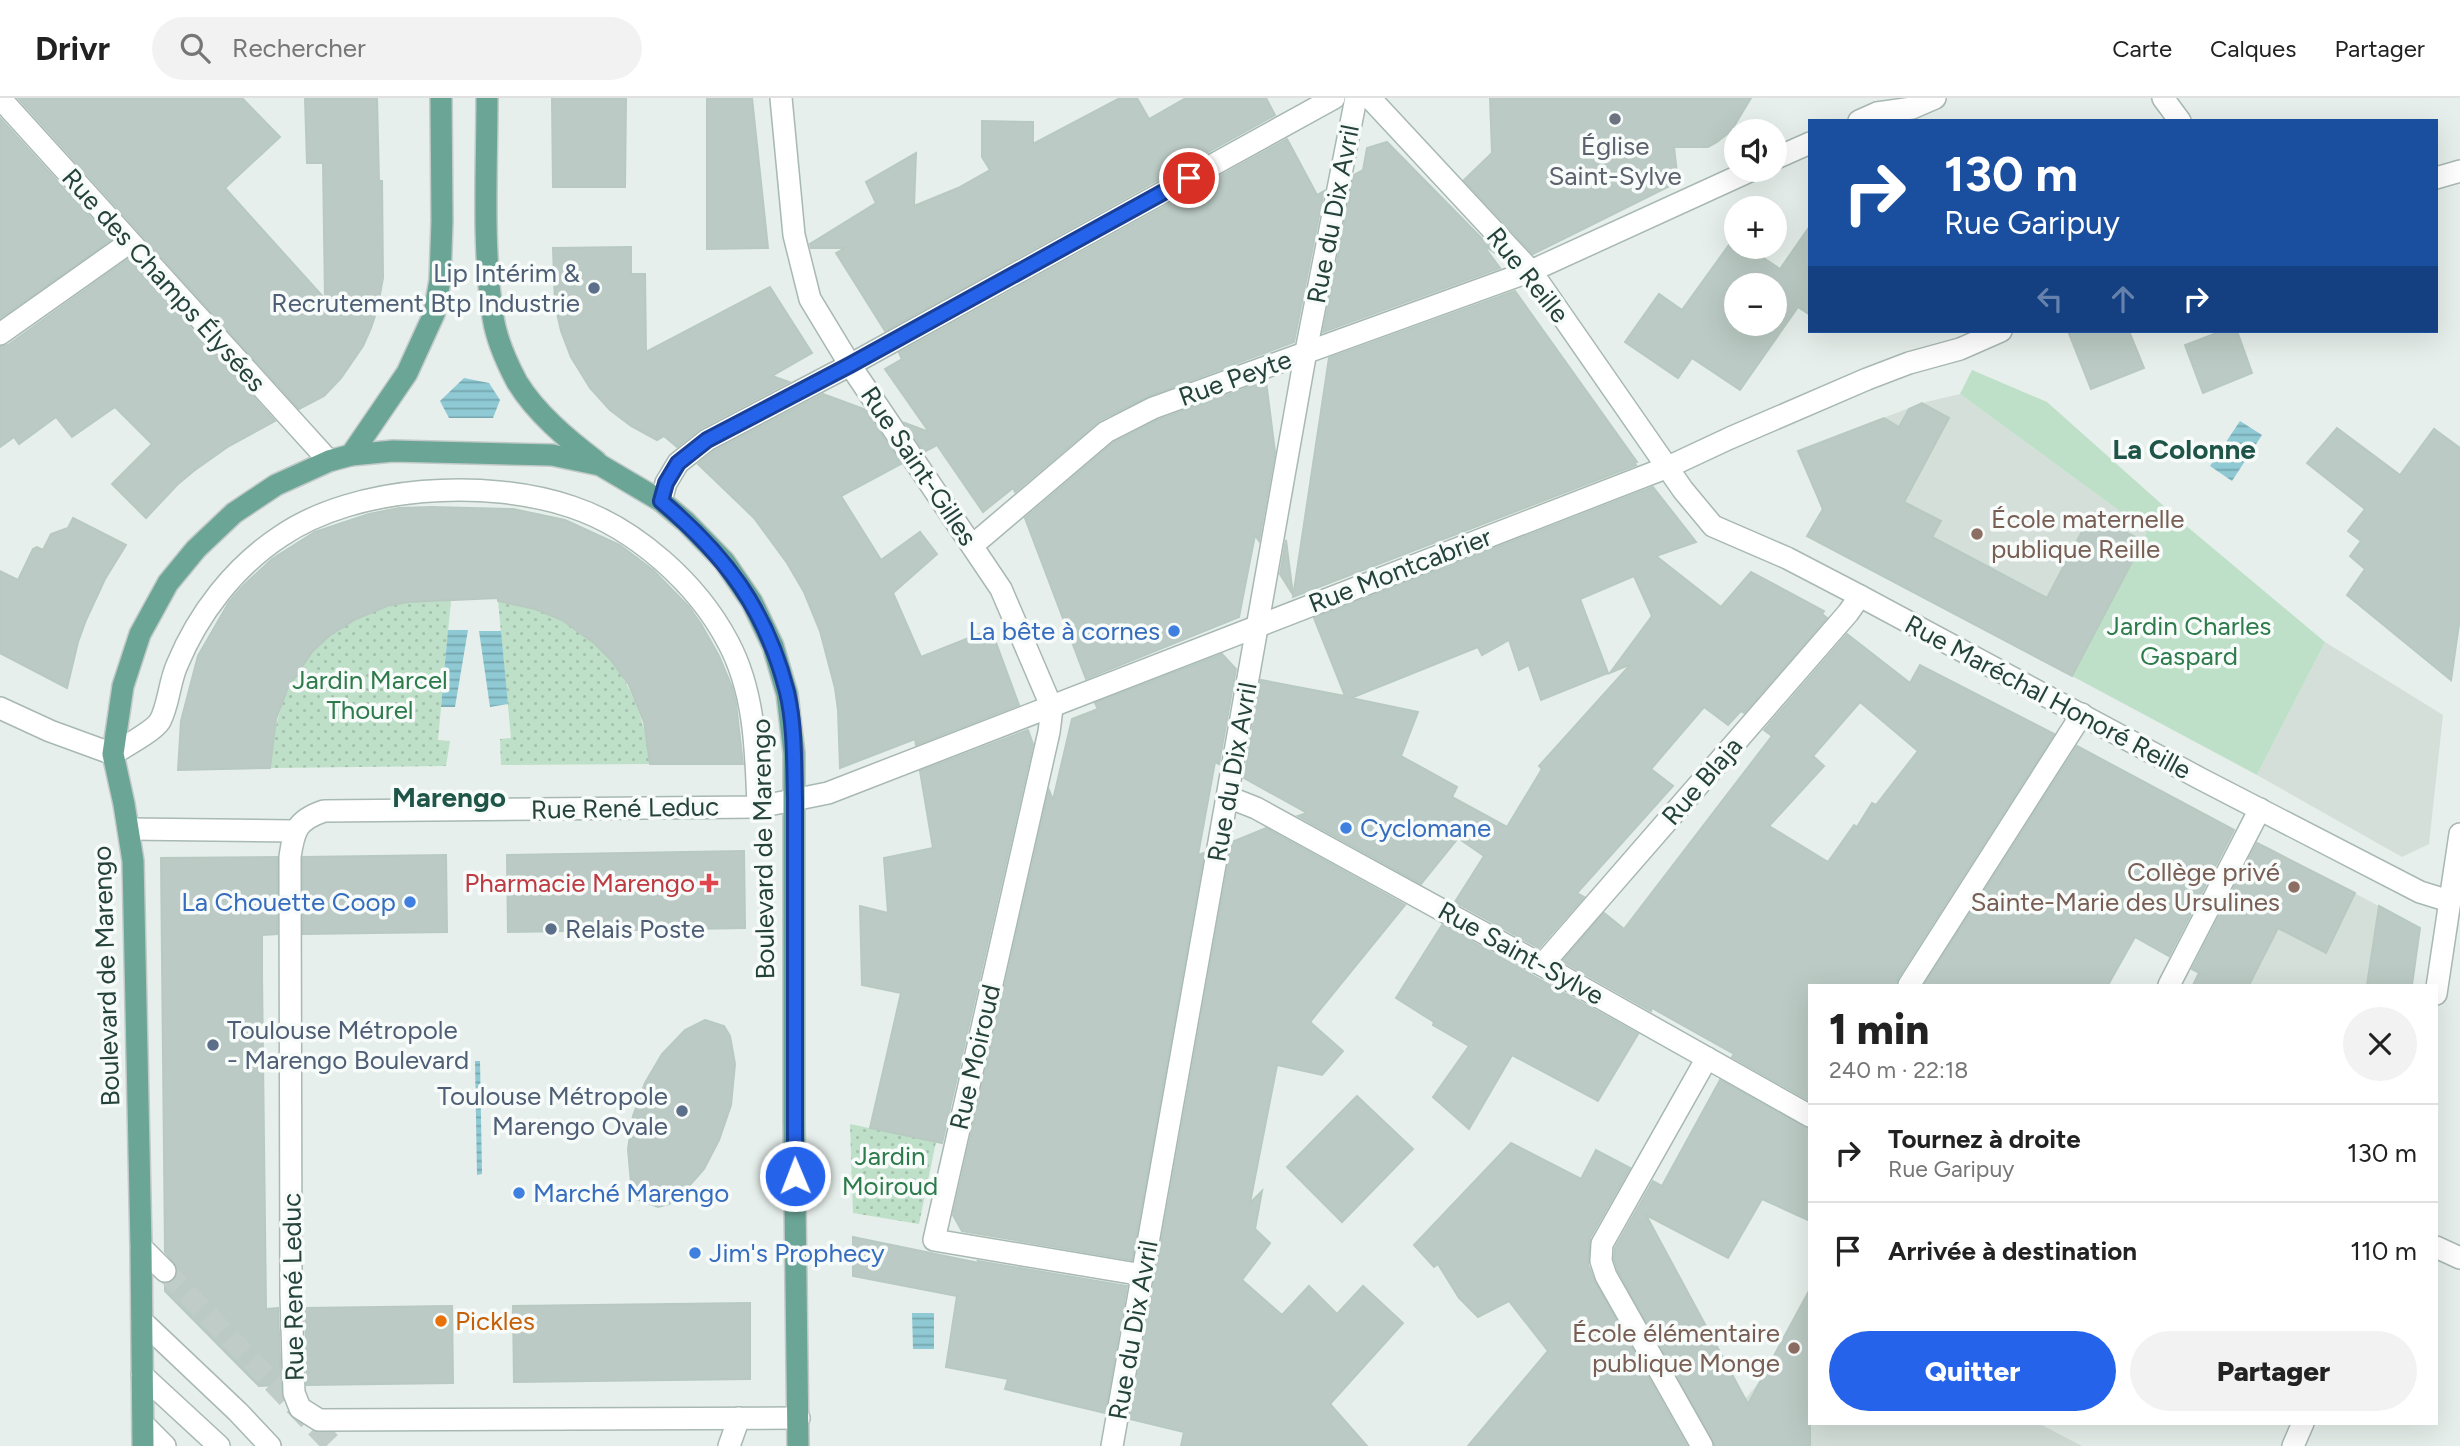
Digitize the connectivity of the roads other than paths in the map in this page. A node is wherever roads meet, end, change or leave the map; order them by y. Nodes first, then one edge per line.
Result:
1 (0, 98) edge
2 (441, 98) edge
3 (487, 98) edge
4 (780, 98) edge
5 (1334, 98) edge
6 (1356, 98) edge
7 (1370, 98) edge
8 (1935, 98) edge
9 (2163, 98) edge
10 (1864, 119) edge
11 (2179, 119) edge
12 (1808, 145) edge
13 (1787, 154) edge
14 (2460, 171) edge
15 (2438, 177) edge
16 (1726, 182) edge
17 (130, 242) junction
18 (1531, 271) junction
19 (1996, 333) edge
20 (0, 334) edge
21 (1306, 351) junction
22 (850, 365) junction
23 (351, 455) junction
24 (329, 461) junction
25 (600, 465) junction
26 (1668, 467) junction
27 (661, 501) junction
28 (973, 545) junction
29 (1860, 596) junction
30 (1256, 626) junction
31 (0, 708) edge
32 (1052, 708) junction
33 (2081, 714) junction
34 (113, 754) junction
35 (1228, 797) junction
36 (795, 799) junction
37 (758, 807) junction
38 (2260, 809) junction
39 (128, 830) junction
40 (294, 831) junction
41 (2460, 834) edge
42 (2449, 901) junction
43 (2451, 954) edge
44 (1542, 965) junction
45 (1910, 984) edge
46 (2170, 984) edge
47 (2438, 989) edge
48 (1707, 1058) junction
49 (1808, 1115) edge
50 (141, 1247) junction
51 (2438, 1248) edge
52 (2460, 1258) edge
53 (165, 1271) tunnel mouth
54 (1143, 1275) junction
55 (142, 1321) junction
56 (142, 1375) junction
57 (738, 1418) junction
58 (799, 1418) junction
59 (143, 1424) junction
60 (2302, 1425) edge
61 (143, 1446) edge
62 (165, 1446) edge
63 (219, 1446) edge
64 (270, 1446) edge
65 (729, 1446) edge
66 (798, 1446) edge
67 (1112, 1446) edge
68 (1702, 1446) edge
69 (2293, 1446) edge

1 - 17 street, Rue des Champs Élysées
2 - 23 main road
3 - 25 main road
4 - 22 street, Rue Saint-Gilles
5 - 22 street
6 - 21 street, Rue du Dix Avril
7 - 18 street, Rue Reille
8 - 10 street
9 - 11 street
12 - 13 street
14 - 15 street
16 - 18 street, Rue Peyte
17 - 20 street
17 - 24 street, Rue des Champs Élysées
18 - 21 street, Rue Peyte
18 - 26 street, Rue Reille
19 - 26 street, Rue Montcabrier
21 - 28 street, Rue Peyte
21 - 30 street, Rue du Dix Avril
22 - 27 street
22 - 28 street, Rue Saint-Gilles
23 - 24 main road, Boulevard de Marengo
23 - 25 main road, Boulevard de Marengo
24 - 34 main road, Boulevard de Marengo
25 - 27 main road, Boulevard de Marengo
26 - 29 street, Rue Maréchal Honoré Reille
26 - 30 street, Rue Montcabrier
27 - 36 main road, Boulevard de Marengo
28 - 32 street, Rue Saint-Gilles
29 - 33 street, Rue Maréchal Honoré Reille
29 - 44 street, Rue Blaja
30 - 32 street, Rue Montcabrier
30 - 35 street, Rue du Dix Avril
31 - 34 street
32 - 36 street, Rue Montcabrier
32 - 54 street, Rue Moiroud
33 - 38 street, Rue Maréchal Honoré Reille
33 - 45 street
34 - 37 street
34 - 39 main road, Boulevard de Marengo
35 - 44 street, Rue Saint-Sylve
35 - 54 street, Rue du Dix Avril
36 - 37 street, Rue René Leduc
36 - 58 main road, Boulevard de Marengo
37 - 40 street, Rue René Leduc
38 - 42 street, Rue Maréchal Honoré Reille
38 - 46 street
39 - 40 street
39 - 50 main road, Boulevard de Marengo
40 - 57 street, Rue René Leduc
41 - 42 street
42 - 43 street
43 - 47 street
44 - 48 street, Rue Saint-Sylve
48 - 49 street, Rue Saint-Sylve
48 - 68 street
50 - 53 street
50 - 55 main road, Boulevard de Marengo
51 - 52 street
54 - 67 street, Rue du Dix Avril
55 - 56 main road, Boulevard de Marengo
55 - 64 street
56 - 59 main road, Boulevard de Marengo
56 - 63 street
57 - 58 street, Rue René Leduc
57 - 65 street
58 - 66 main road, Boulevard de Marengo
59 - 61 main road, Boulevard de Marengo
59 - 62 street
60 - 69 street

